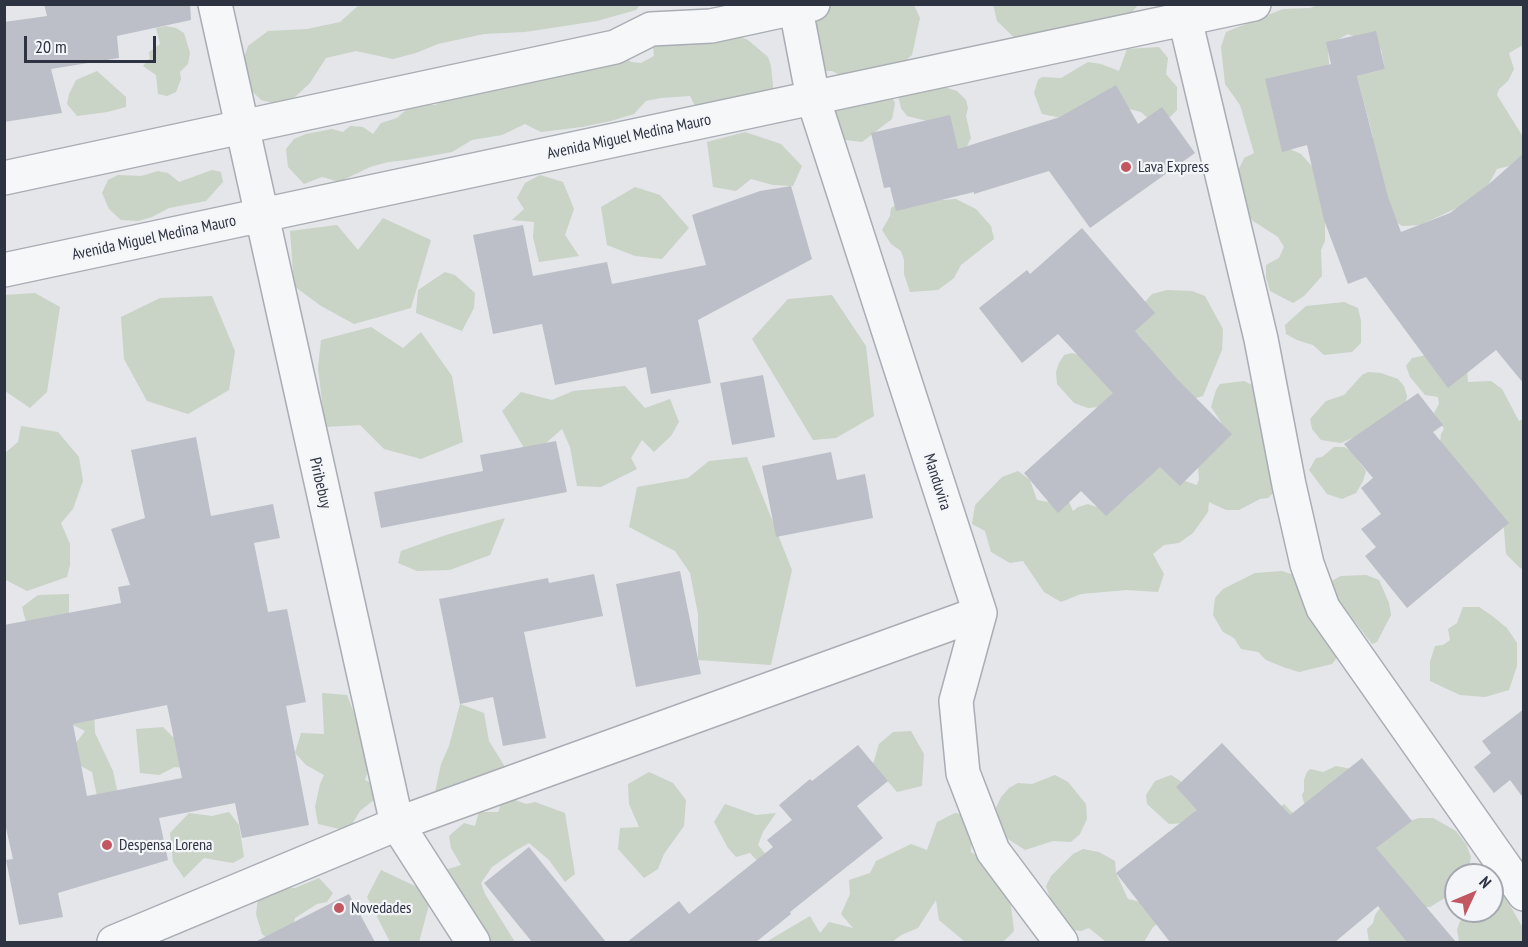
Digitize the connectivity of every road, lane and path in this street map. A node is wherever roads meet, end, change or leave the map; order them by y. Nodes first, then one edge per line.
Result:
1 (215, 4) edge
2 (1254, 4) edge
3 (801, 6) edge
4 (1185, 19) junction
5 (813, 98) junction
6 (243, 127) junction
7 (4, 178) edge
8 (260, 215) junction
9 (4, 270) edge
10 (980, 613) junction
11 (397, 824) junction
12 (1524, 894) edge
13 (114, 942) edge
14 (473, 942) edge
15 (1061, 942) edge

1 - 6 street, Piribebuy
2 - 4 street, Avenida Miguel Medina Mauro
3 - 5 street, Manduvira
3 - 6 street
4 - 5 street, Avenida Miguel Medina Mauro
4 - 12 street
5 - 8 street, Avenida Miguel Medina Mauro
5 - 10 street, Manduvira
6 - 7 street
6 - 8 street, Piribebuy
8 - 9 street, Avenida Miguel Medina Mauro
8 - 11 street, Piribebuy
10 - 11 street
10 - 15 street
11 - 13 street
11 - 14 street, Piribebuy

